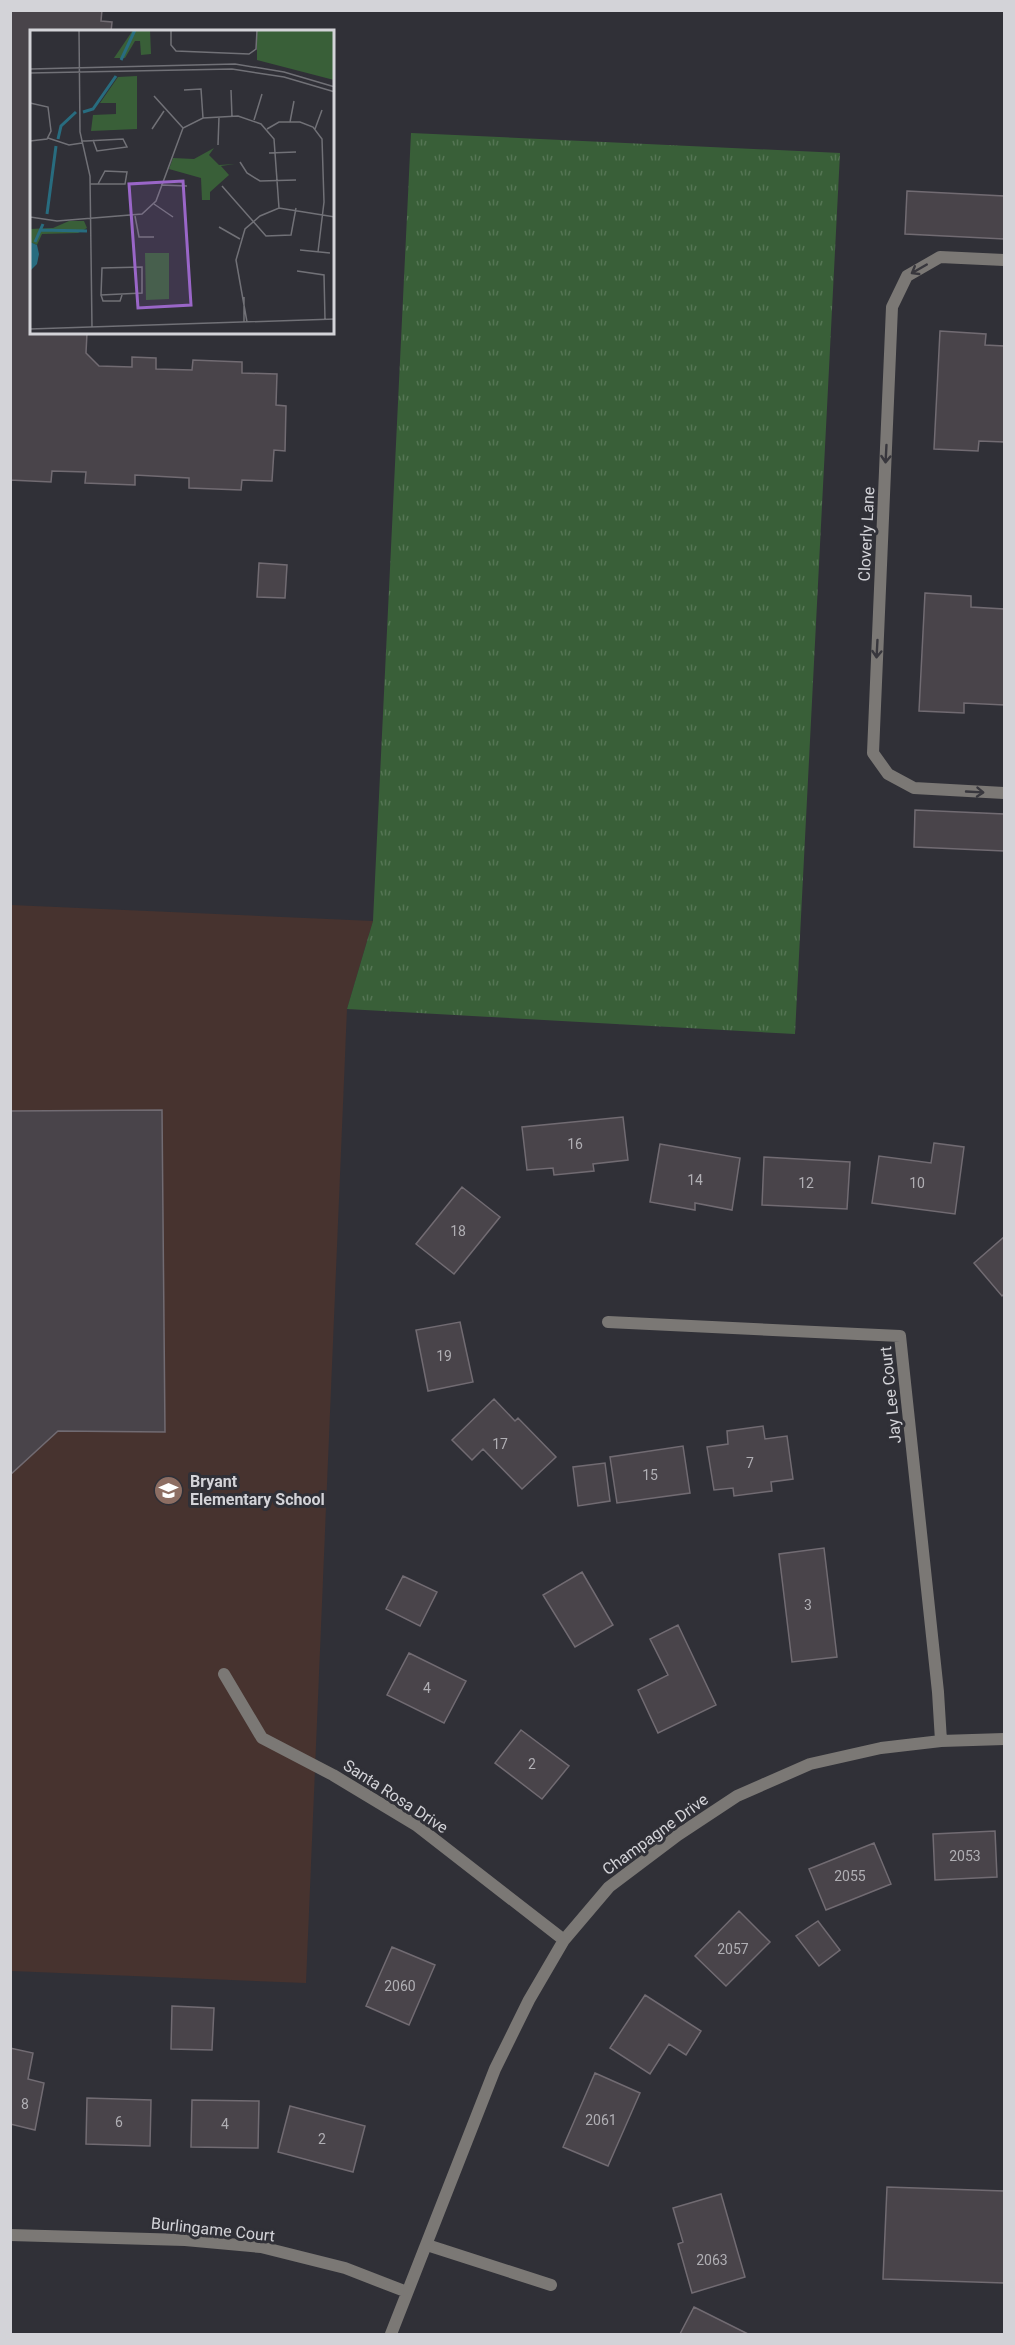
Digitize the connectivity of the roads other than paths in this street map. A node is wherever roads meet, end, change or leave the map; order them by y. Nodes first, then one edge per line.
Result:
1 (1005, 260) edge
2 (1005, 793) edge
3 (608, 1322) dead end
4 (224, 1674) dead end
5 (1005, 1739) edge
6 (941, 1741) junction
7 (564, 1940) junction
8 (10, 2235) edge
9 (427, 2245) junction
10 (551, 2285) dead end
11 (407, 2292) junction
12 (391, 2334) edge

1 -> 2 street, Cloverly Lane
3 - 6 street, Jay Lee Court
4 - 7 street, Santa Rosa Drive
5 - 6 street, Champagne Drive
6 - 7 street, Champagne Drive
7 - 9 street, Champagne Drive
8 - 11 street, Burlingame Court
9 - 10 street
9 - 11 street, Champagne Drive
11 - 12 street, Champagne Drive

